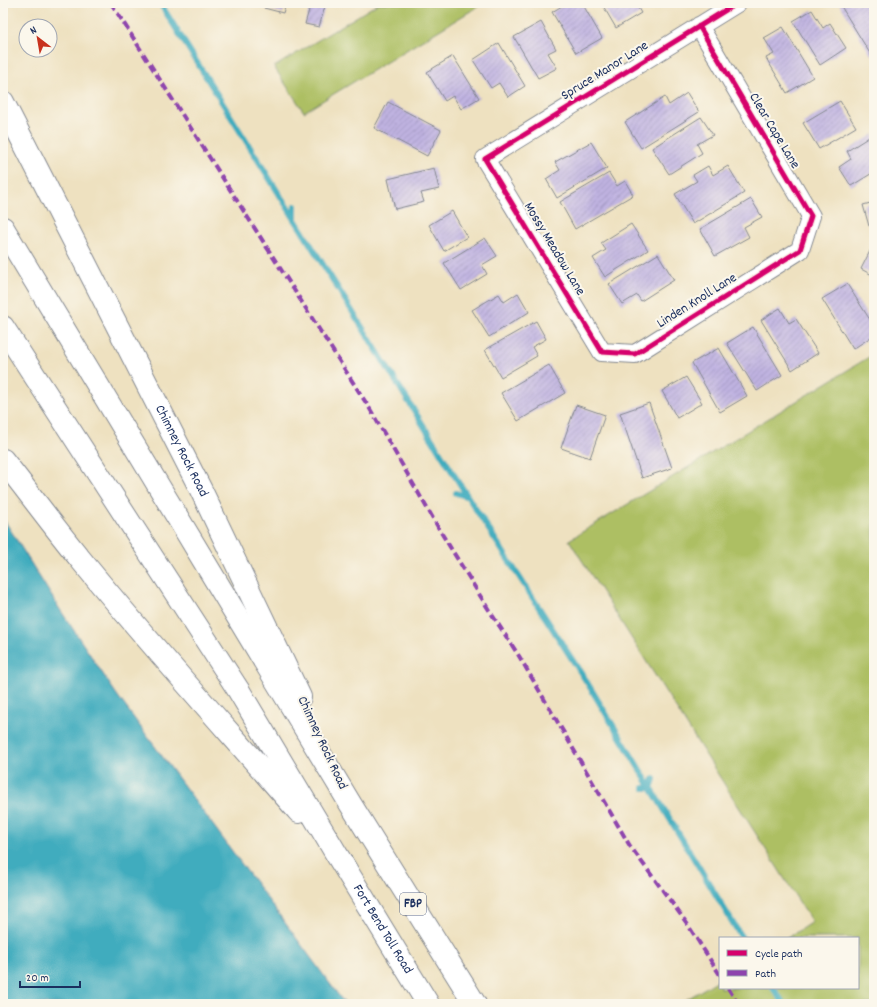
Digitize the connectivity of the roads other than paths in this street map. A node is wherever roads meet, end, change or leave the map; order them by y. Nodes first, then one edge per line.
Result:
1 (737, 3) edge
2 (699, 26) junction
3 (3, 102) edge
4 (485, 159) joint
5 (3, 228) edge
6 (800, 250) joint
7 (3, 327) edge
8 (602, 352) joint
9 (3, 460) edge
10 (351, 805) junction
11 (337, 856) junction
12 (428, 1004) edge
13 (475, 1004) edge

1 - 2 street, Spruce Manor Lane
2 - 4 street, Spruce Manor Lane
2 - 6 street, Clear Cape Lane
3 - 10 highway, Chimney Rock Road
4 - 8 street, Mossy Meadow Lane
5 - 10 highway
6 - 8 street, Linden Knoll Lane
7 - 11 highway
9 - 11 highway
10 - 13 highway, FBP
11 - 12 highway, Fort Bend Toll Road

